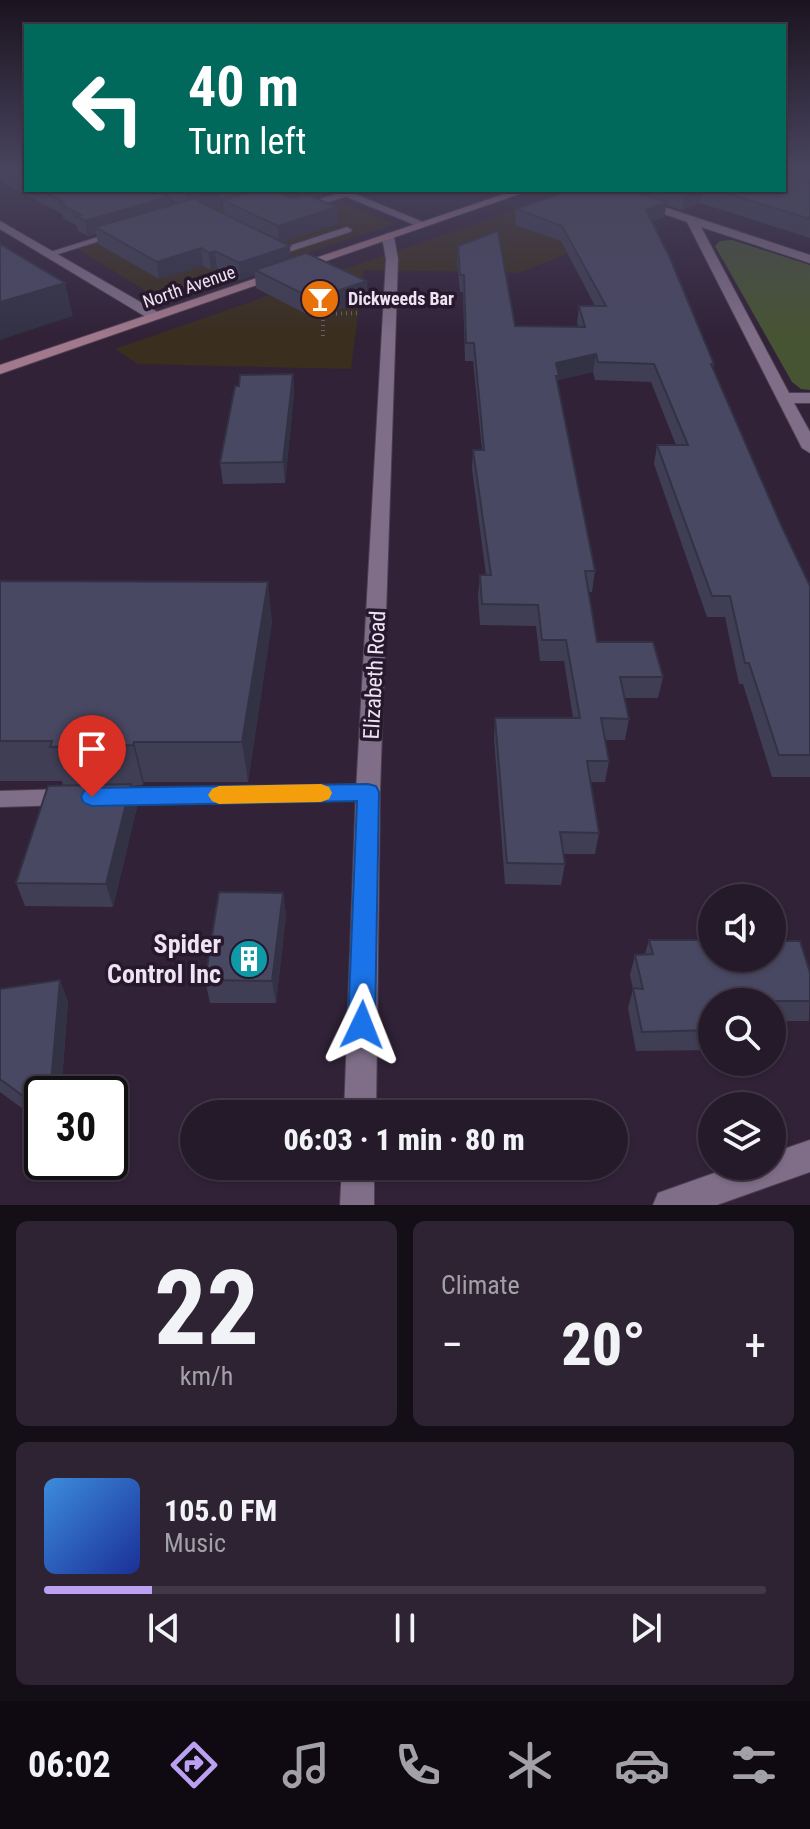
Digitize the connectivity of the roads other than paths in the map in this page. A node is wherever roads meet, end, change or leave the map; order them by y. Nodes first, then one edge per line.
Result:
1 (417, 222) edge
2 (432, 222) edge
3 (693, 222) edge
4 (699, 222) edge
5 (0, 224) edge
6 (424, 225) junction
7 (130, 230) edge
8 (347, 230) dead end
9 (388, 237) junction
10 (257, 239) edge
11 (308, 242) junction
12 (49, 254) junction
13 (337, 254) junction
14 (810, 259) edge
15 (156, 317) junction
16 (0, 370) edge
17 (783, 398) junction
18 (810, 398) edge
19 (810, 448) edge
20 (368, 792) junction
21 (0, 799) edge
22 (360, 1100) edge
23 (810, 1156) edge
24 (358, 1180) edge
25 (357, 1205) edge
26 (670, 1205) edge

1 - 6 street
2 - 6 main road, North Avenue
3 - 17 street
4 - 14 street
5 - 12 street
6 - 9 main road, North Avenue
7 - 12 lane
8 - 11 lane
9 - 13 main road, North Avenue
9 - 20 street, Elizabeth Road
10 - 11 lane
11 - 13 lane
12 - 15 street
13 - 15 main road, North Avenue
15 - 16 main road, North Avenue
17 - 18 street
17 - 19 street
20 - 21 lane
20 - 22 street, Elizabeth Road
23 - 26 street
24 - 25 street

